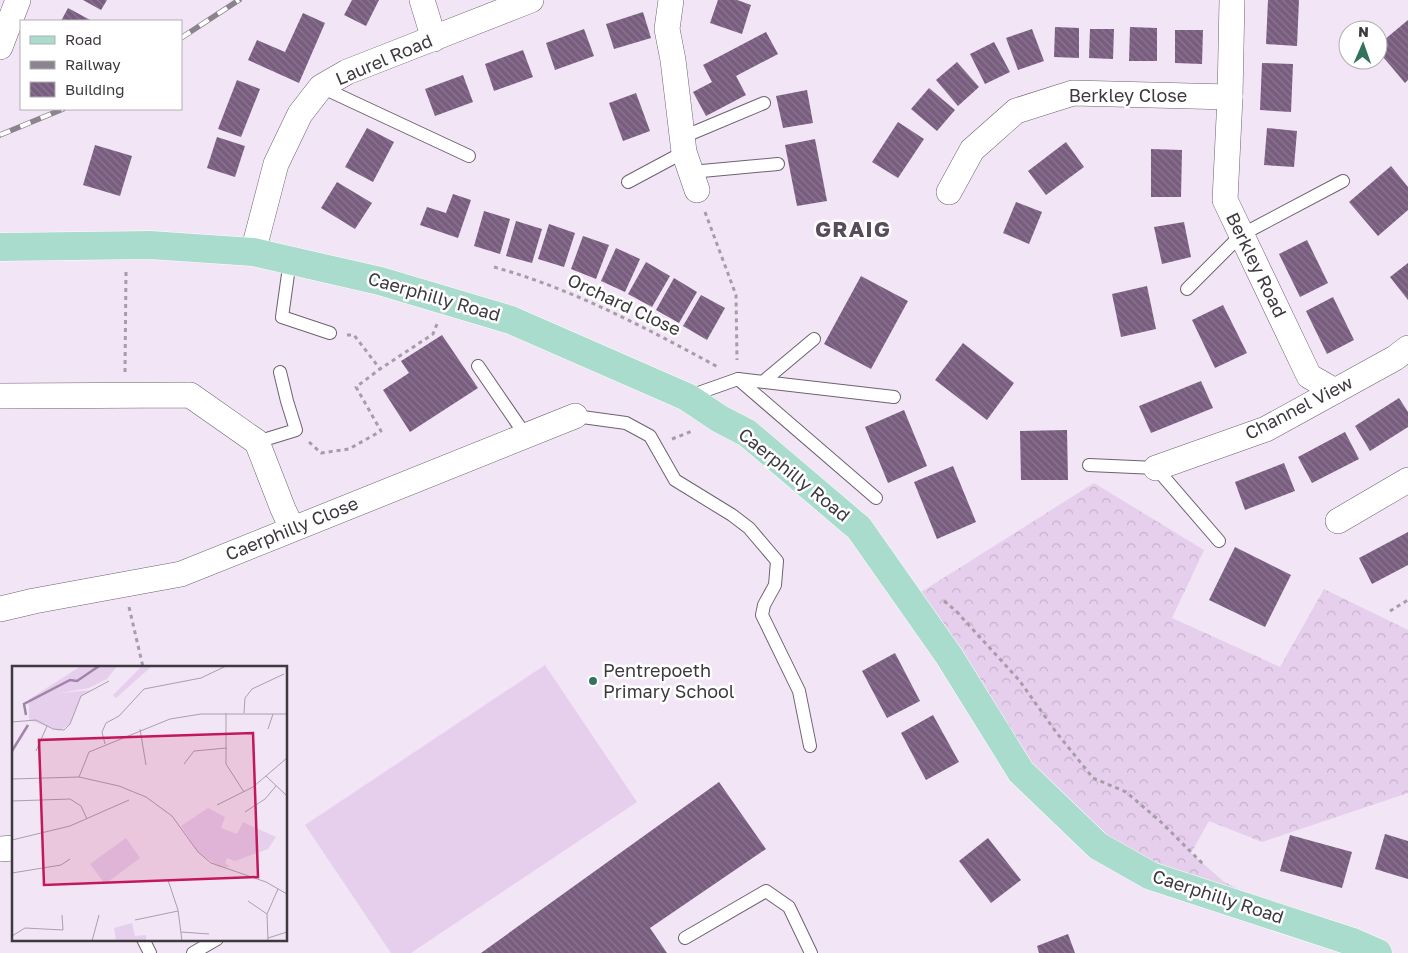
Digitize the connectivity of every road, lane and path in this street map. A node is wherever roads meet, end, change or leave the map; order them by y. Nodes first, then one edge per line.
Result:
1 (18, 0) edge
2 (422, 0) edge
3 (531, 0) edge
4 (671, 0) edge
5 (1232, 0) edge
6 (434, 39) junction
7 (0, 47) edge
8 (322, 87) junction
9 (1230, 97) junction
10 (764, 103) dead end
11 (469, 156) dead end
12 (688, 163) junction
13 (778, 164) dead end
14 (1343, 181) dead end
15 (628, 182) dead end
16 (949, 192) dead end
17 (1241, 235) junction
18 (126, 246) junction
19 (0, 247) edge
20 (253, 252) junction
21 (290, 260) junction
22 (494, 267) dead end
23 (1187, 289) dead end
24 (330, 333) joint
25 (433, 334) dead end
26 (814, 339) dead end
27 (1408, 348) edge
28 (478, 366) dead end
29 (380, 369) junction
30 (280, 372) dead end
31 (738, 378) junction
32 (764, 382) junction
33 (1335, 391) junction
34 (0, 396) edge
35 (125, 396) junction
36 (686, 397) junction
37 (894, 397) dead end
38 (575, 416) joint
39 (720, 419) junction
40 (296, 430) junction
41 (526, 436) junction
42 (256, 442) junction
43 (654, 443) junction
44 (1089, 465) dead end
45 (1156, 468) junction
46 (1408, 480) edge
47 (876, 498) dead end
48 (1338, 521) dead end
49 (292, 528) junction
50 (1219, 541) dead end
51 (124, 584) junction
52 (942, 599) dead end
53 (1408, 600) edge
54 (0, 609) edge
55 (1390, 611) dead end
56 (143, 666) edge
57 (810, 746) dead end
58 (1210, 870) dead end
59 (685, 938) dead end
60 (144, 940) edge
61 (215, 940) edge
62 (150, 953) edge
63 (193, 953) edge
64 (811, 953) edge
65 (1378, 953) edge

1 - 7 street
2 - 6 street
3 - 6 street, Laurel Road
4 - 12 street
5 - 9 street, Berkley Road
6 - 8 street, Laurel Road
8 - 11 lane
8 - 20 street, Laurel Road
9 - 16 street, Berkley Close
9 - 17 street, Berkley Road
10 - 12 lane
12 - 13 lane
12 - 15 lane
12 - 31 path
14 - 17 lane
17 - 23 lane
17 - 33 street, Berkley Road
18 - 19 main road, Caerphilly Road
18 - 20 main road, Caerphilly Road
18 - 35 path
20 - 21 main road, Caerphilly Road
21 - 24 lane
21 - 36 main road, Caerphilly Road
22 - 31 path, Orchard Close
24 - 29 path
25 - 29 path
26 - 32 lane
27 - 33 street, Channel View
28 - 41 lane
29 - 40 path
30 - 40 lane
31 - 32 lane
31 - 36 lane
31 - 47 lane
32 - 37 lane
33 - 45 street, Channel View
34 - 35 street
35 - 42 street
36 - 39 main road, Caerphilly Road
38 - 41 street, Caerphilly Close
38 - 43 lane
39 - 43 path
39 - 65 main road, Caerphilly Road
40 - 42 lane
41 - 49 street, Caerphilly Close
42 - 49 street
43 - 57 lane
44 - 45 lane
45 - 50 lane
46 - 48 street
49 - 51 street, Caerphilly Close
51 - 54 street, Caerphilly Close
51 - 56 path
52 - 58 path
53 - 55 path
59 - 64 lane
60 - 62 lane
61 - 63 lane

